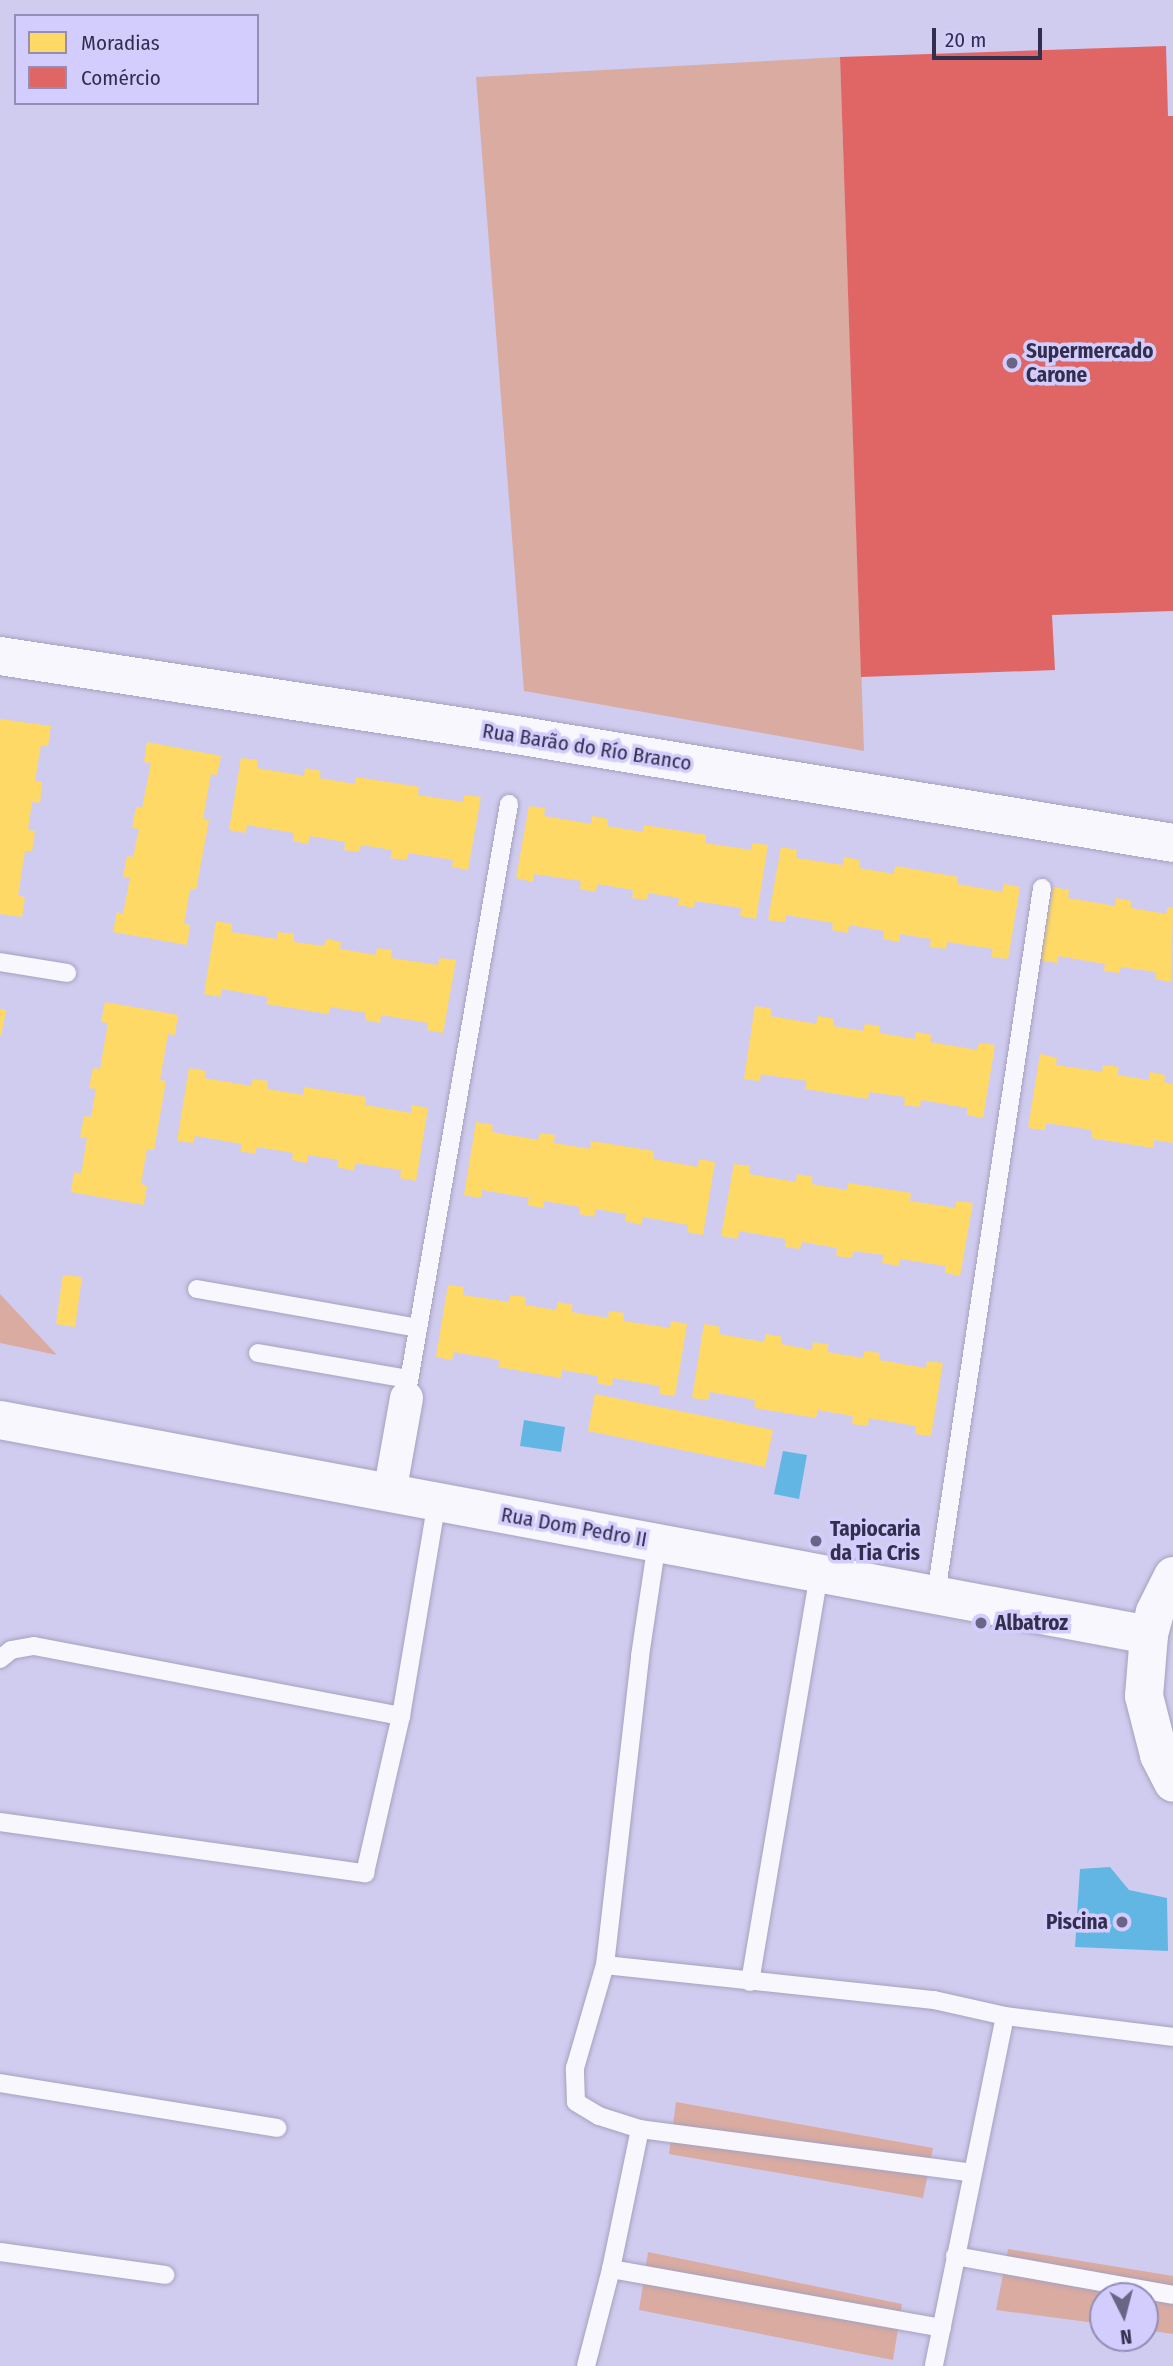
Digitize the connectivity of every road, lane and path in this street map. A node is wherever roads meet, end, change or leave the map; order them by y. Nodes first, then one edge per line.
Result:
1 (0, 656) edge
2 (509, 804) dead end
3 (1173, 843) edge
4 (1042, 888) dead end
5 (0, 962) edge
6 (67, 973) dead end
7 (197, 1289) dead end
8 (418, 1328) junction
9 (258, 1353) dead end
10 (407, 1388) junction
11 (0, 1420) edge
12 (389, 1493) junction
13 (437, 1502) junction
14 (657, 1542) junction
15 (819, 1572) junction
16 (1173, 1576) edge
17 (936, 1594) junction
18 (1149, 1635) junction
19 (0, 1659) edge
20 (401, 1716) junction
21 (1173, 1783) edge
22 (0, 1822) edge
23 (605, 1965) junction
24 (750, 1982) junction
25 (1005, 2016) junction
26 (1173, 2037) edge
27 (0, 2083) edge
28 (277, 2128) dead end
29 (640, 2129) junction
30 (972, 2173) junction
31 (0, 2252) edge
32 (956, 2256) junction
33 (611, 2269) junction
34 (165, 2275) dead end
35 (1173, 2295) edge
36 (942, 2328) junction
37 (586, 2366) edge
38 (934, 2366) edge

1 - 3 street, Rua Barão do Río Branco
2 - 8 lane
4 - 17 lane
5 - 6 lane
7 - 8 lane
8 - 10 lane
9 - 10 lane
10 - 12 street
11 - 12 street, Rua Dom Pedro II
12 - 13 street, Rua Dom Pedro II
13 - 14 street, Rua Dom Pedro II
13 - 20 lane
14 - 15 street, Rua Dom Pedro II
14 - 23 lane
15 - 17 street, Rua Dom Pedro II
15 - 24 lane
16 - 18 street
17 - 18 street, Rua Dom Pedro II
18 - 21 street
19 - 20 lane
20 - 22 lane
23 - 24 lane
23 - 29 lane
24 - 25 lane
25 - 26 lane
25 - 30 lane
27 - 28 lane
29 - 30 lane
29 - 33 lane
30 - 32 lane
31 - 34 lane
32 - 35 lane
32 - 36 lane
33 - 36 lane
33 - 37 lane
36 - 38 lane

